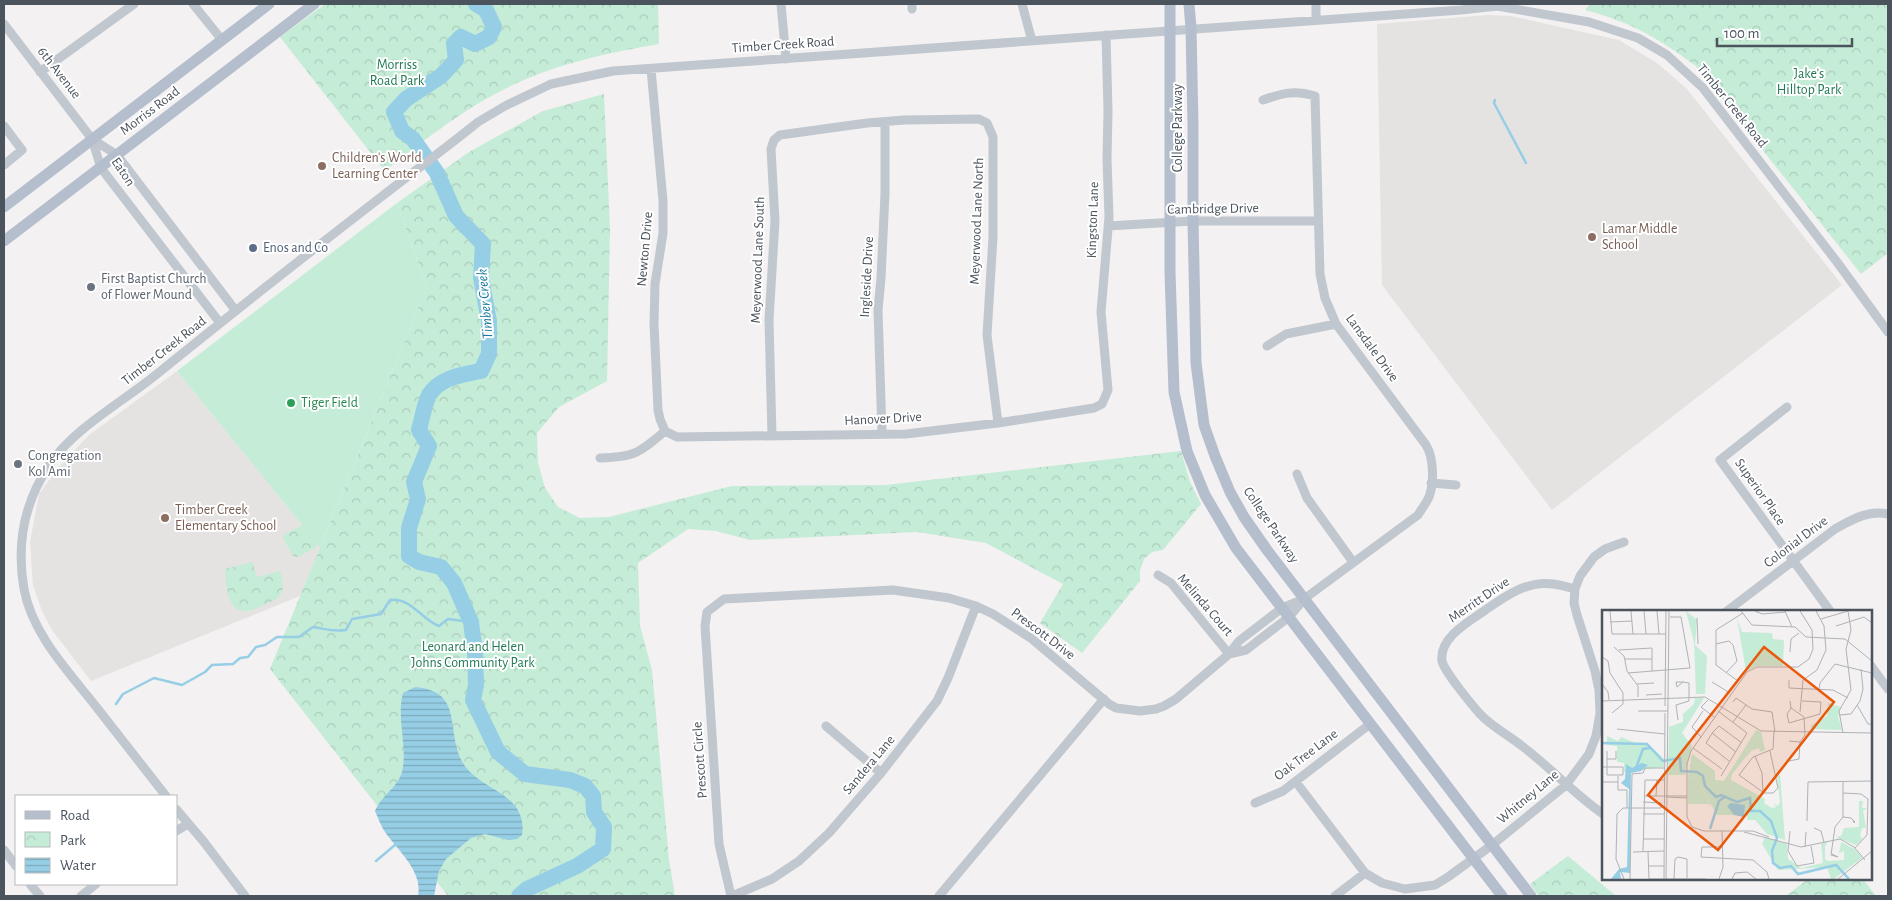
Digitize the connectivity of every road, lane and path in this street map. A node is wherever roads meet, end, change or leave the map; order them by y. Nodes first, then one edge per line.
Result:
1 (134, 4) edge
2 (193, 4) edge
3 (269, 4) edge
4 (314, 4) edge
5 (781, 4) edge
6 (1022, 4) edge
7 (1170, 4) edge
8 (1188, 4) edge
9 (1316, 4) edge
10 (1460, 7) edge
11 (1316, 20) junction
12 (4, 24) edge
13 (1191, 28) junction
14 (1169, 30) junction
15 (1106, 35) junction
16 (222, 40) junction
17 (1032, 41) junction
18 (786, 58) junction
19 (651, 68) junction
20 (40, 72) junction
21 (1263, 100) dead end
22 (886, 122) junction
23 (4, 126) edge
24 (92, 139) junction
25 (117, 155) junction
26 (4, 165) edge
27 (100, 168) junction
28 (4, 207) edge
29 (1193, 221) junction
30 (1318, 221) junction
31 (1170, 223) junction
32 (1108, 226) junction
33 (4, 241) edge
34 (236, 311) junction
35 (220, 323) junction
36 (1336, 324) junction
37 (1888, 332) edge
38 (1267, 346) dead end
39 (1102, 404) joint
40 (1787, 407) dead end
41 (998, 422) junction
42 (665, 431) junction
43 (882, 433) junction
44 (772, 436) junction
45 (600, 458) dead end
46 (1298, 474) dead end
47 (1431, 483) junction
48 (1456, 484) dead end
49 (1888, 514) edge
50 (1624, 542) dead end
51 (1792, 561) junction
52 (1353, 562) junction
53 (1158, 575) dead end
54 (1575, 589) junction
55 (1304, 599) junction
56 (976, 606) junction
57 (1727, 610) edge
58 (1829, 610) edge
59 (1285, 613) junction
60 (706, 621) joint
61 (1229, 654) junction
62 (1872, 667) edge
63 (1601, 689) edge
64 (1888, 689) edge
65 (1104, 699) junction
66 (1370, 724) junction
67 (826, 726) dead end
68 (881, 773) junction
69 (1296, 782) junction
70 (1566, 785) junction
71 (165, 795) edge
72 (1255, 803) dead end
73 (178, 812) edge
74 (1602, 813) edge
75 (188, 824) junction
76 (178, 830) edge
77 (1492, 845) junction
78 (4, 850) edge
79 (1473, 858) junction
80 (15, 865) edge
81 (1365, 873) junction
82 (31, 885) edge
83 (95, 885) edge
84 (40, 896) edge
85 (81, 896) edge
86 (245, 896) edge
87 (731, 896) edge
88 (939, 896) edge
89 (1336, 896) edge
90 (1502, 896) edge
91 (1531, 896) edge

1 - 20 street
2 - 16 street
3 - 16 main road, Morriss Road
4 - 25 main road, Morriss Road
5 - 18 street
6 - 17 street
7 - 14 main road, College Parkway
8 - 13 main road, College Parkway
9 - 11 street
10 - 11 street, Timber Creek Road
10 - 37 street, Timber Creek Road
11 - 13 street, Timber Creek Road
12 - 20 street, 6th Avenue
13 - 14 street, Timber Creek Road
13 - 29 main road, College Parkway
14 - 15 street, Timber Creek Road
14 - 31 main road, College Parkway
15 - 17 street, Timber Creek Road
15 - 32 street, Kingston Lane
16 - 24 main road, Morriss Road
17 - 18 street, Timber Creek Road
18 - 19 street, Timber Creek Road
19 - 34 street, Timber Creek Road
19 - 42 street, Newton Drive
20 - 24 street, 6th Avenue
21 - 30 street, Lansdale Drive
22 - 41 street, Meyerwood Lane North
22 - 43 street, Ingleside Drive
22 - 44 street, Meyerwood Lane South
23 - 26 street
24 - 25 street, Eaton
24 - 27 street, Eaton
24 - 28 main road, Morriss Road
25 - 27 main road, Morriss Road
25 - 34 street, Eaton
27 - 33 main road, Morriss Road
27 - 35 street, Eaton
29 - 30 street, Cambridge Drive
29 - 31 street, Cambridge Drive
29 - 55 main road, College Parkway
30 - 36 street, Lansdale Drive
31 - 32 street, Cambridge Drive
31 - 59 main road, College Parkway
32 - 39 street, Kingston Lane
34 - 35 street, Timber Creek Road
35 - 71 street, Timber Creek Road
36 - 38 street
36 - 47 street, Lansdale Drive
39 - 41 street, Hanover Drive
40 - 51 street, Superior Place
41 - 43 street, Hanover Drive
42 - 44 street, Hanover Drive
42 - 45 street
43 - 44 street, Hanover Drive
46 - 52 street
47 - 48 street
47 - 52 street, Lansdale Drive
49 - 51 street, Colonial Drive
50 - 54 street
51 - 57 street, Colonial Drive
51 - 58 street
52 - 55 street, Lansdale Drive
53 - 61 street, Melinda Court
54 - 63 street, Whitney Lane
54 - 70 street, Merritt Drive
55 - 59 street, Prescott Drive
55 - 77 main road, College Parkway
56 - 60 street, Prescott Drive
56 - 65 street, Prescott Drive
56 - 68 street, Sandera Lane
59 - 61 street, Prescott Drive
59 - 66 main road, College Parkway
60 - 87 street, Prescott Circle
61 - 65 street, Prescott Drive
62 - 64 street
63 - 70 street, Whitney Lane
65 - 88 street
66 - 69 street, Oak Tree Lane
66 - 79 main road, College Parkway
67 - 68 street
68 - 87 street, Sandera Lane
69 - 72 street, Oak Tree Lane
69 - 81 street, Whitney Lane
70 - 74 street
70 - 77 street, Whitney Lane
73 - 75 street
75 - 76 street
75 - 86 street
77 - 79 street, Whitney Lane
77 - 91 main road, College Parkway
78 - 80 street
79 - 81 street, Whitney Lane
79 - 90 main road, College Parkway
81 - 89 street
82 - 84 street
83 - 85 street

